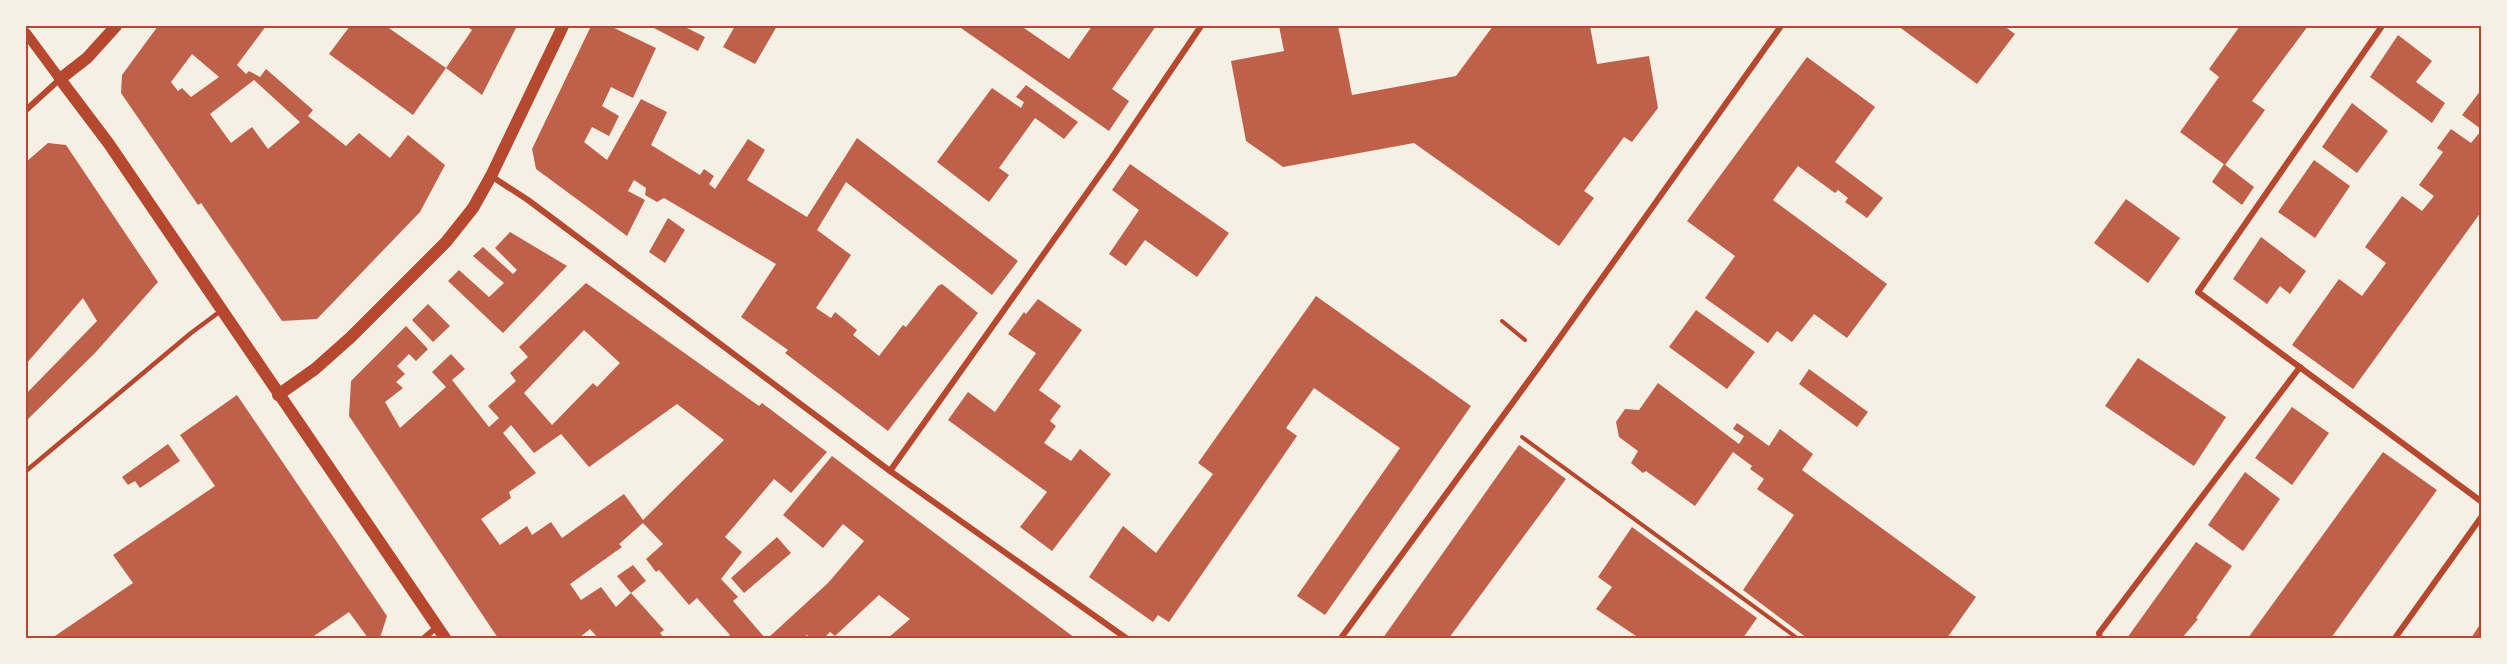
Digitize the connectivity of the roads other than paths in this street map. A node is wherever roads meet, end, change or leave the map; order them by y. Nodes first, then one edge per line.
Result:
1 (116, 26) edge
2 (563, 26) edge
3 (1201, 26) edge
4 (1781, 26) edge
5 (2382, 26) edge
6 (26, 33) edge
7 (60, 79) junction
8 (26, 110) edge
9 (491, 176) junction
10 (222, 310) junction
11 (2300, 367) junction
12 (278, 395) junction
13 (26, 471) edge
14 (890, 471) junction
15 (2481, 502) edge
16 (2481, 516) edge
17 (437, 626) junction
18 (424, 639) edge
19 (445, 639) edge
20 (1126, 639) edge
21 (1341, 639) edge
22 (2100, 639) edge
23 (2395, 639) edge

1 - 7 main road
2 - 9 main road
3 - 14 street
4 - 21 street
5 - 11 street
6 - 7 street
7 - 8 street
7 - 10 main road
9 - 12 main road
9 - 14 street
10 - 12 main road
10 - 13 lane
11 - 15 street
11 - 22 street
12 - 17 main road
14 - 20 street
16 - 23 street
17 - 18 street
17 - 19 main road

